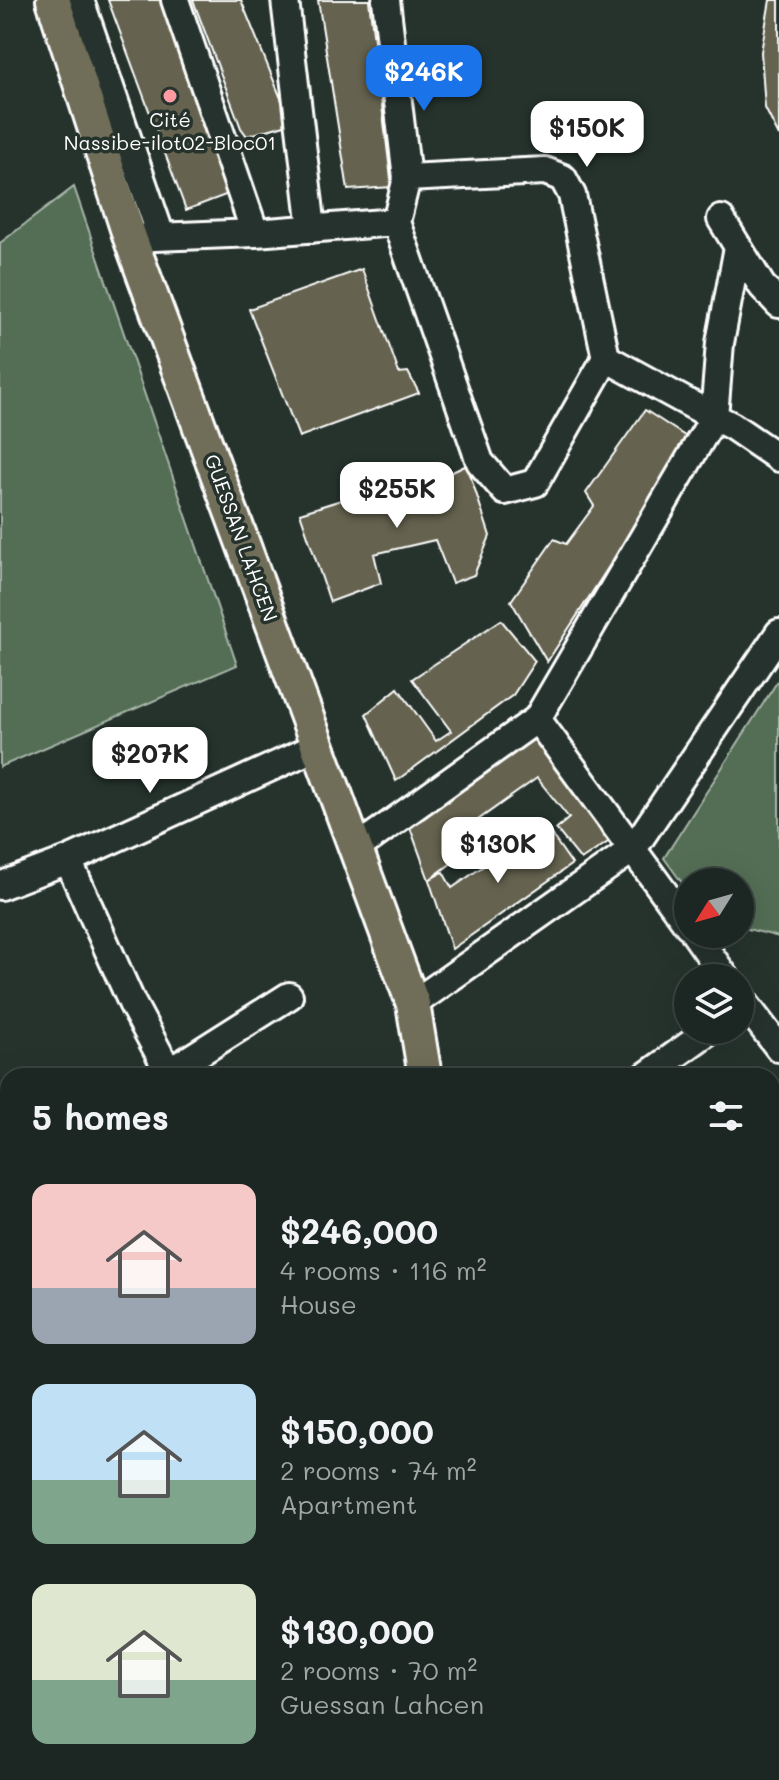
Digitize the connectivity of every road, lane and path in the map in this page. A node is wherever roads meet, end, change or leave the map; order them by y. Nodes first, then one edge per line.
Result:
1 (53, 0) edge
2 (80, 0) edge
3 (175, 0) edge
4 (285, 0) edge
5 (386, 0) edge
6 (407, 178) junction
7 (721, 219) dead end
8 (396, 222) junction
9 (312, 229) junction
10 (255, 233) junction
11 (161, 236) junction
12 (130, 238) junction
13 (738, 247) junction
14 (779, 304) edge
15 (606, 358) junction
16 (714, 417) junction
17 (779, 458) edge
18 (779, 633) edge
19 (537, 719) junction
20 (318, 746) junction
21 (633, 849) junction
22 (354, 850) junction
23 (68, 860) junction
24 (0, 886) edge
25 (674, 906) edge
26 (289, 996) dead end
27 (413, 1004) junction
28 (754, 1018) edge
29 (691, 1044) edge
30 (779, 1048) edge
31 (167, 1068) edge
32 (179, 1068) edge
33 (424, 1068) edge
34 (657, 1068) edge

1 - 12 main road, GUESSAN LAHCEN
2 - 11 street
3 - 10 street
4 - 9 street
5 - 6 street
6 - 8 street
6 - 15 street
7 - 13 street
8 - 9 street
8 - 15 street
9 - 10 street
10 - 11 street
11 - 12 street
12 - 20 main road, GUESSAN LAHCEN
13 - 14 street
13 - 16 street
15 - 16 street
16 - 17 street
16 - 19 street
18 - 21 street
19 - 21 street
19 - 22 street
20 - 22 main road, GUESSAN LAHCEN
20 - 23 street
21 - 25 street
21 - 27 street
22 - 27 main road, GUESSAN LAHCEN
23 - 24 street
23 - 31 street
26 - 32 street
27 - 33 main road, GUESSAN LAHCEN
28 - 30 street
29 - 34 street

